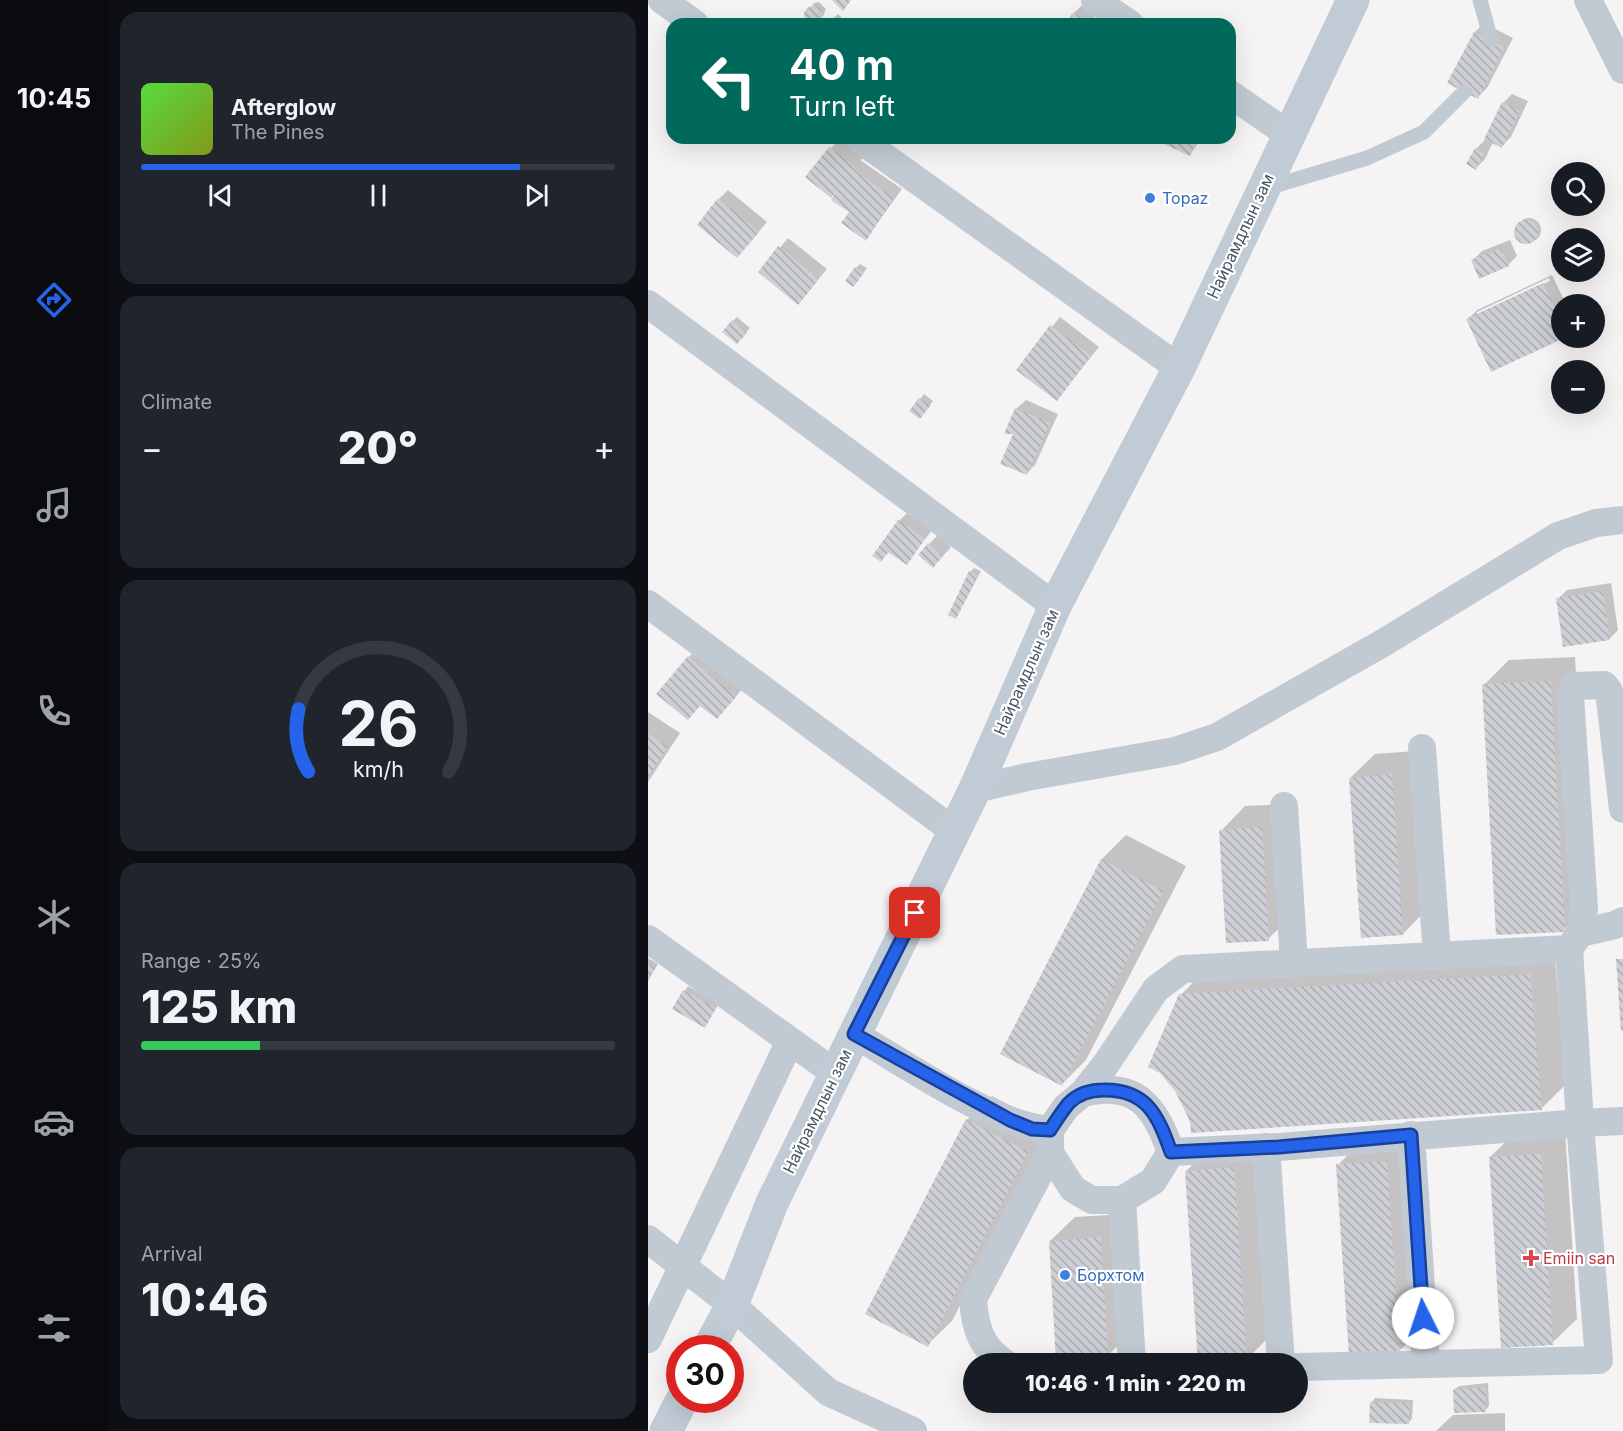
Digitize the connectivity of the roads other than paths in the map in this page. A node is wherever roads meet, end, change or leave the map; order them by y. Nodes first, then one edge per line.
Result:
1 (662, 0) edge
2 (1095, 0) edge
3 (1353, 0) edge
4 (1480, 0) edge
5 (1588, 0) edge
6 (687, 18) edge
7 (1121, 18) edge
8 (1491, 40) dead end
9 (1623, 70) edge
10 (1464, 92) dead end
11 (1236, 98) edge
12 (1288, 134) junction
13 (866, 144) edge
14 (1262, 190) junction
15 (648, 304) edge
16 (1179, 368) junction
17 (1623, 520) edge
18 (648, 604) edge
19 (1055, 606) junction
20 (1422, 748) dead end
21 (975, 789) junction
22 (1284, 806) dead end
23 (1623, 809) edge
24 (955, 832) junction
25 (1623, 921) edge
26 (648, 939) edge
27 (1575, 941) junction
28 (1437, 956) junction
29 (1294, 963) junction
30 (854, 1034) junction
31 (790, 1041) junction
32 (835, 1073) junction
33 (1083, 1093) junction
34 (1623, 1121) edge
35 (1580, 1123) junction
36 (1411, 1135) junction
37 (1050, 1142) junction
38 (1266, 1147) junction
39 (1171, 1152) junction
40 (1122, 1200) junction
41 (648, 1239) edge
42 (682, 1266) junction
43 (732, 1305) junction
44 (716, 1335) edge
45 (648, 1340) edge
46 (991, 1353) edge
47 (1131, 1353) edge
48 (1280, 1353) edge
49 (1426, 1364) junction
50 (1308, 1367) edge
51 (675, 1413) edge
52 (666, 1431) edge
53 (914, 1431) edge

1 - 6 street
2 - 7 street
3 - 12 main road, Найрамдлын зам
4 - 8 lane
5 - 9 street
10 - 14 lane
11 - 12 street
12 - 14 main road, Найрамдлын зам
13 - 16 street
14 - 16 main road, Найрамдлын зам
15 - 19 street
16 - 19 main road, Найрамдлын зам
17 - 21 street
18 - 24 street
19 - 21 main road, Найрамдлын зам
20 - 28 street
21 - 24 main road, Найрамдлын зам
22 - 29 street
23 - 27 street
24 - 30 main road, Найрамдлын зам
25 - 27 street
26 - 31 street
27 - 28 street
27 - 35 street
28 - 29 street
29 - 33 street
30 - 32 main road, Найрамдлын зам
30 - 37 street
31 - 32 street
31 - 42 street
32 - 43 main road, Найрамдлын зам
33 - 37 street
33 - 39 street
34 - 35 street
35 - 36 street
35 - 49 street
36 - 38 street
36 - 49 street
37 - 40 street
37 - 46 street
38 - 39 street
38 - 48 street
39 - 40 street
40 - 47 street
41 - 42 street
42 - 43 street
42 - 45 street
43 - 44 main road, Найрамдлын зам
43 - 53 street
49 - 50 street
51 - 52 main road

